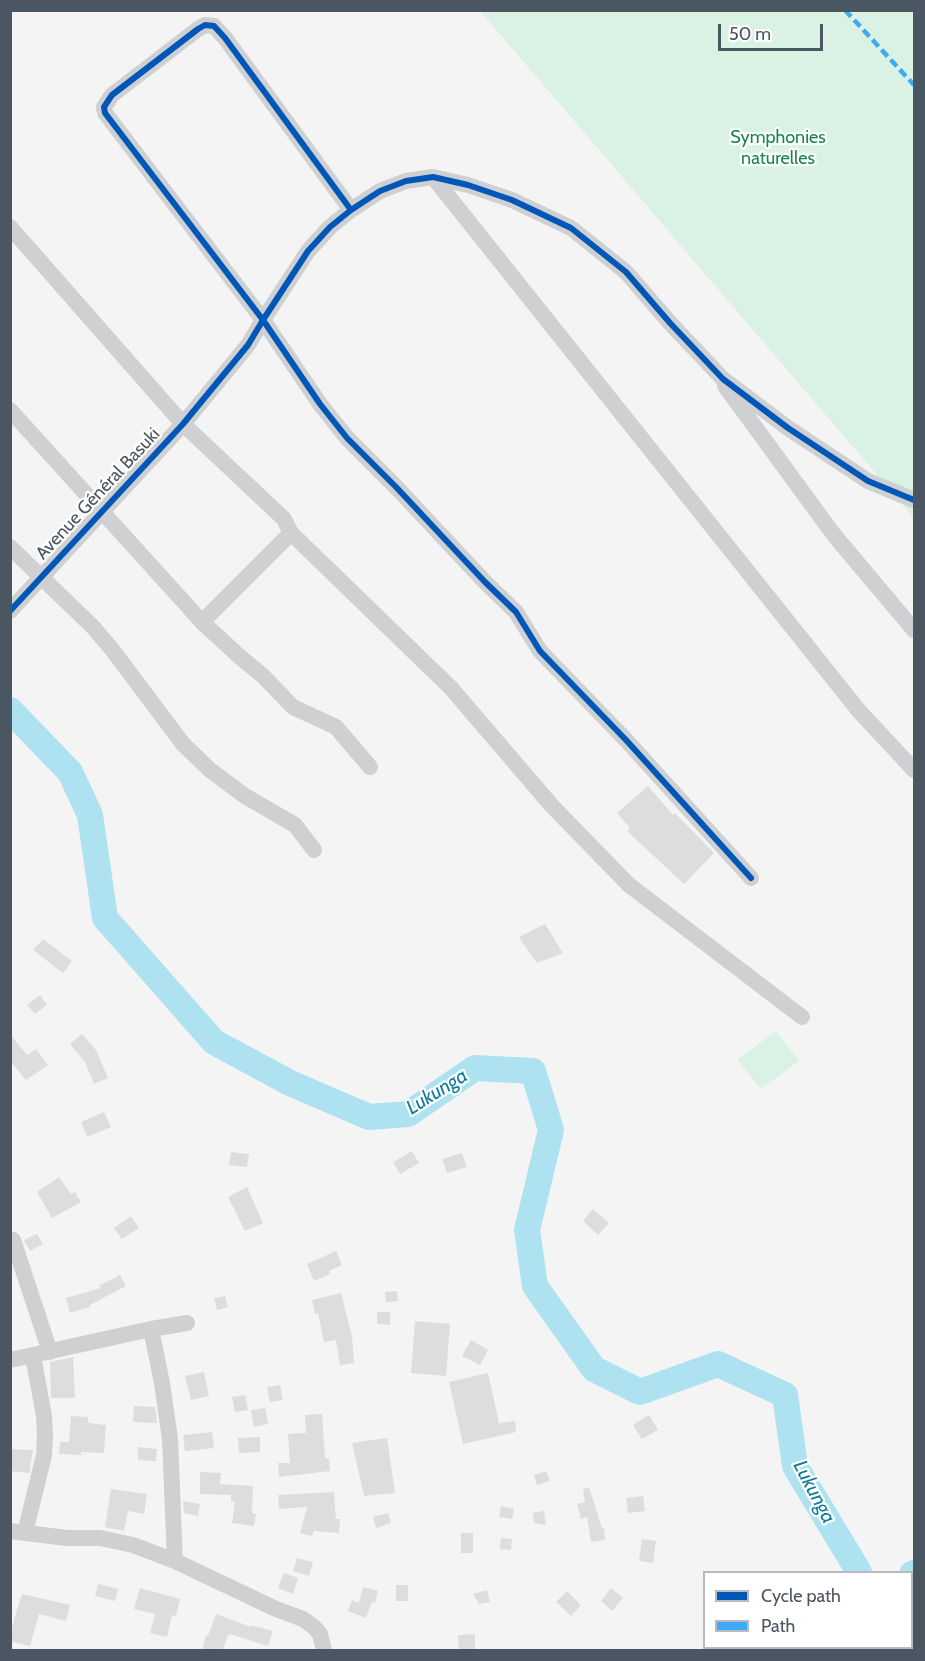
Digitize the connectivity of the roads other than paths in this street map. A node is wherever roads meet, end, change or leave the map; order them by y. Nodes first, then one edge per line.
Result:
1 (433, 177) junction
2 (351, 210) junction
3 (10, 227) edge
4 (263, 320) junction
5 (703, 357) junction
6 (10, 410) edge
7 (183, 424) junction
8 (915, 501) edge
9 (102, 511) junction
10 (291, 533) junction
11 (10, 547) edge
12 (42, 577) junction
13 (10, 611) edge
14 (202, 622) junction
15 (915, 630) edge
16 (370, 767) dead end
17 (915, 770) edge
18 (314, 850) dead end
19 (751, 878) dead end
20 (802, 1017) dead end
21 (13, 1240) dead end
22 (186, 1323) dead end
23 (151, 1329) junction
24 (50, 1352) junction
25 (33, 1356) junction
26 (10, 1360) edge
27 (18, 1532) edge
28 (175, 1561) junction
29 (324, 1650) edge

1 - 2 street, Avenue Général Basuki
1 - 5 street
1 - 17 street
2 - 4 street, Avenue Général Basuki
2 - 4 street
3 - 7 street
4 - 7 street, Avenue Général Basuki
4 - 19 street
5 - 8 street
5 - 15 street
6 - 9 street
7 - 9 street, Avenue Général Basuki
7 - 10 street
9 - 12 street, Avenue Général Basuki
9 - 14 street
10 - 14 street
10 - 20 street
11 - 12 street
12 - 13 street, Avenue Général Basuki
12 - 18 street
14 - 16 street
21 - 24 street
22 - 23 street
23 - 24 street
23 - 28 street
24 - 25 street
25 - 26 street
25 - 27 street
27 - 28 street
28 - 29 street

